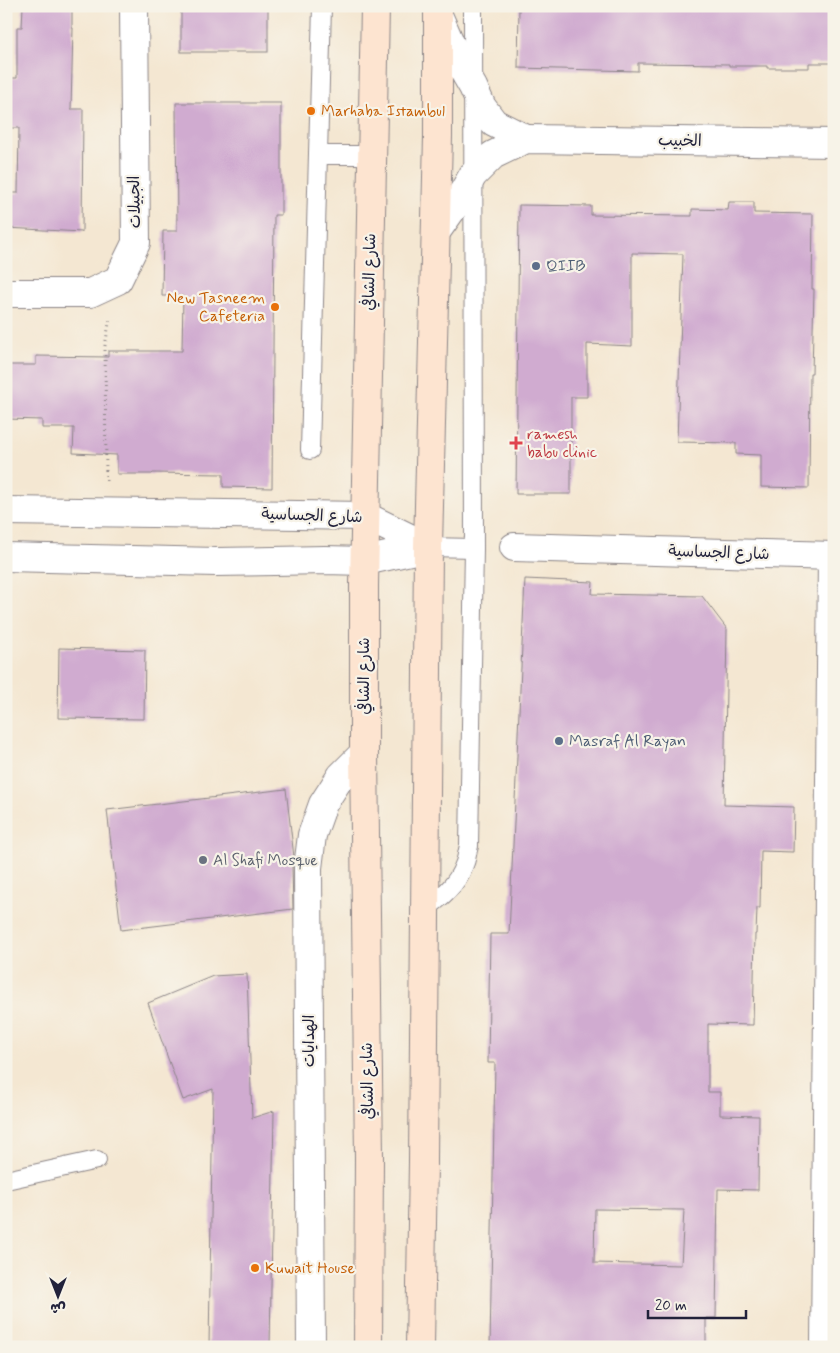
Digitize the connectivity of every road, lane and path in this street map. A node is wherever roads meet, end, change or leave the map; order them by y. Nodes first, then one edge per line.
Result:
1 (134, 6) edge
2 (322, 6) edge
3 (375, 6) edge
4 (473, 6) edge
5 (438, 11) edge
6 (473, 88) junction
7 (526, 139) junction
8 (834, 143) edge
9 (318, 155) junction
10 (372, 155) junction
11 (473, 175) junction
12 (436, 232) junction
13 (118, 280) junction
14 (6, 293) edge
15 (310, 450) dead end
16 (6, 511) edge
17 (106, 512) junction
18 (365, 516) junction
19 (428, 547) junction
20 (514, 547) dead end
21 (474, 548) junction
22 (833, 556) edge
23 (6, 557) edge
24 (365, 561) junction
25 (364, 753) junction
26 (425, 909) junction
27 (97, 1160) dead end
28 (6, 1180) edge
29 (310, 1347) edge
30 (368, 1347) edge
31 (420, 1347) edge
32 (825, 1347) edge

1 - 13 street, الجبيلات
2 - 9 lane
3 - 10 main road, شارع الشافي
4 - 6 lane
5 - 6 street
5 - 12 main road
6 - 7 street
6 - 11 lane
7 - 8 street, الخبيب
7 - 11 street
9 - 10 lane
9 - 15 lane
10 - 18 main road, شارع الشافي
11 - 12 street
11 - 21 lane
12 - 19 main road
13 - 14 street
13 - 17 path
16 - 17 street, شارع الجساسية
17 - 18 street, شارع الجساسية
18 - 19 street, شارع الجساسية
18 - 24 main road, شارع الشافي
19 - 21 lane
19 - 24 street
19 - 26 main road
20 - 22 street, شارع الجساسية
21 - 26 lane
22 - 32 street
23 - 24 street
24 - 25 main road, شارع الشافي
25 - 29 street, الهدايات
25 - 30 main road, شارع الشافي
26 - 31 main road
27 - 28 lane

